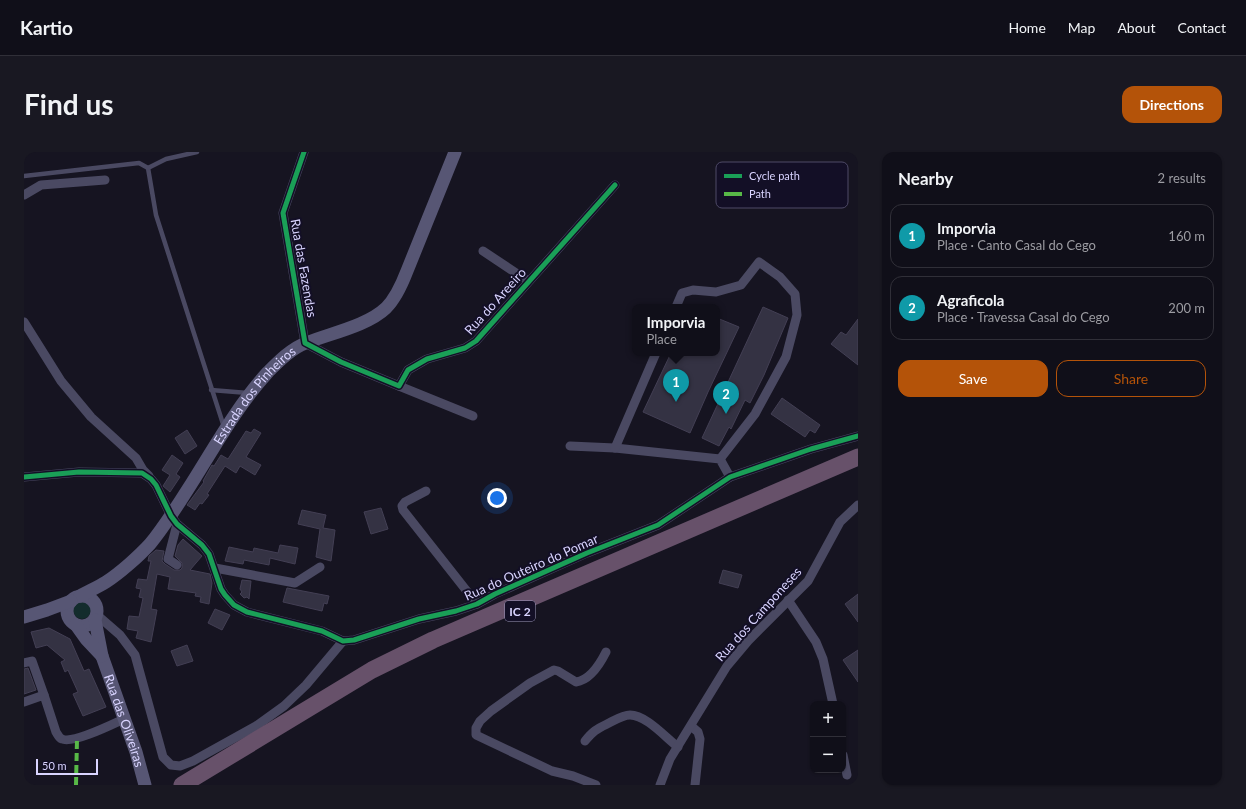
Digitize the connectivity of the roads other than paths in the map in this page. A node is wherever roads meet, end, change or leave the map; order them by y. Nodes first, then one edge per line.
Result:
1 (197, 152) edge
2 (304, 152) edge
3 (455, 152) edge
4 (148, 168) junction
5 (24, 176) edge
6 (104, 180) dead end
7 (615, 185) dead end
8 (24, 195) edge
9 (483, 251) dead end
10 (528, 281) junction
11 (677, 304) edge
12 (24, 322) edge
13 (305, 343) junction
14 (655, 356) edge
15 (399, 386) junction
16 (211, 390) junction
17 (251, 393) junction
18 (473, 416) dead end
19 (225, 431) junction
20 (858, 436) edge
21 (570, 446) dead end
22 (615, 448) junction
23 (858, 457) edge
24 (720, 459) junction
25 (858, 467) edge
26 (24, 477) edge
27 (730, 477) junction
28 (151, 479) junction
29 (426, 491) dead end
30 (858, 505) edge
31 (174, 520) junction
32 (177, 565) dead end
33 (320, 567) dead end
34 (216, 572) junction
35 (108, 581) junction
36 (75, 598) junction
37 (788, 600) junction
38 (477, 604) junction
39 (96, 615) junction
40 (24, 617) edge
41 (24, 623) edge
42 (73, 623) junction
43 (343, 641) junction
44 (606, 652) dead end
45 (102, 656) junction
46 (24, 663) edge
47 (44, 695) junction
48 (833, 701) edge
49 (24, 702) edge
50 (124, 719) junction
51 (691, 726) junction
52 (585, 741) dead end
53 (678, 747) junction
54 (846, 770) edge
55 (847, 775) dead end
56 (145, 785) edge
57 (182, 785) edge
58 (197, 785) edge
59 (596, 785) edge
60 (660, 785) edge
61 (695, 785) edge

1 - 4 lane
2 - 13 street, Rua das Fazendas
3 - 13 main road, Estrada dos Pinheiros
4 - 5 lane
4 - 16 lane
6 - 8 street
7 - 10 street, Rua do Areeiro
9 - 10 street
10 - 15 street, Rua do Areeiro
11 - 24 street
12 - 28 street
13 - 15 street
13 - 17 main road, Estrada dos Pinheiros
14 - 22 street
15 - 18 street
16 - 17 lane
16 - 19 lane
17 - 19 main road, Estrada dos Pinheiros
19 - 31 main road, Estrada dos Pinheiros
20 - 27 street, Rua do Outeiro do Pomar
21 - 22 street
22 - 24 street
23 - 57 highway, IC 2
24 - 27 street
25 - 58 highway, IC 2
26 - 28 street
27 - 38 street, Rua do Outeiro do Pomar
28 - 31 street
29 - 38 street
30 - 37 street, Rua dos Camponeses
31 - 32 street
31 - 34 street
31 - 35 main road, Estrada dos Pinheiros
33 - 34 street
34 - 43 street
35 - 36 main road, Estrada dos Pinheiros
35 - 39 main road, Estrada dos Pinheiros
36 - 39 main road
36 - 40 main road, Estrada dos Pinheiros
36 - 42 main road
37 - 48 street
37 - 51 street, Rua dos Camponeses
38 - 43 street, Rua do Outeiro do Pomar
39 - 42 main road
39 - 43 street
39 - 45 main road, Rua das Oliveiras
41 - 42 main road
42 - 45 main road
44 - 59 street
45 - 50 main road, Rua das Oliveiras
46 - 47 street
47 - 49 street
47 - 50 street
50 - 56 main road, Rua das Oliveiras
51 - 53 street, Rua dos Camponeses
51 - 61 street
52 - 53 street
53 - 60 street, Rua dos Camponeses
54 - 55 street

